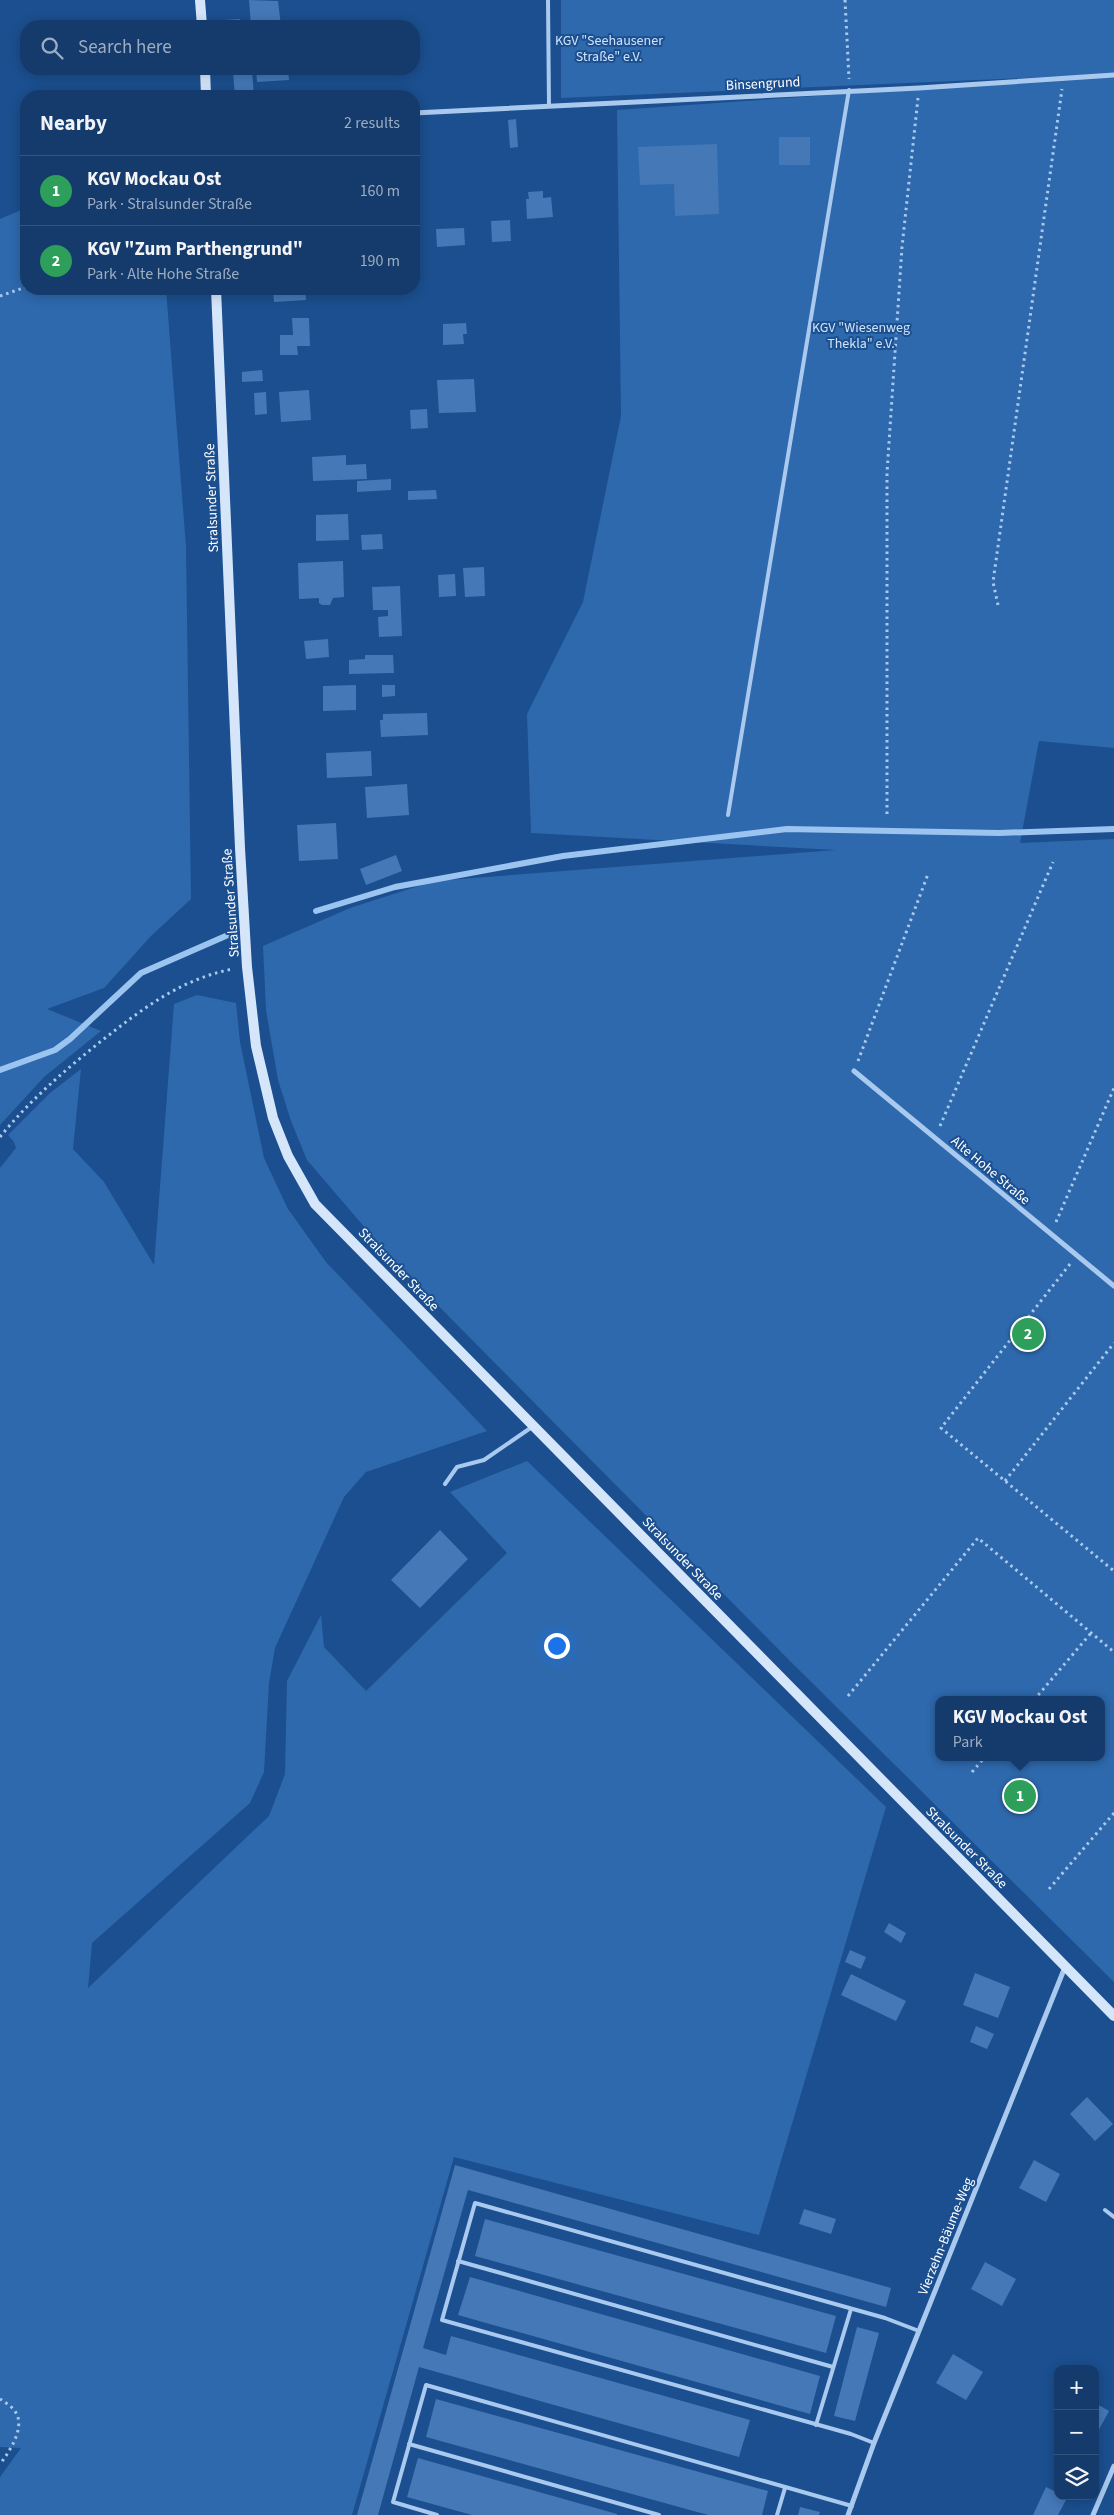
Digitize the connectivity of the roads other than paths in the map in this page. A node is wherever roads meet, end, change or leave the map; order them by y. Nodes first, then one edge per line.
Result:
1 (200, 0) edge
2 (548, 0) edge
3 (202, 20) edge
4 (205, 75) edge
5 (1114, 75) edge
6 (206, 90) edge
7 (849, 90) junction
8 (549, 106) junction
9 (420, 113) edge
10 (216, 295) edge
11 (728, 815) dead end
12 (854, 1071) road end
13 (1114, 1286) edge
14 (534, 1426) junction
15 (445, 1484) dead end
16 (1065, 1967) junction
17 (1114, 2016) edge
18 (1105, 2210) dead end
19 (1114, 2217) edge
20 (458, 2262) junction
21 (851, 2308) junction
22 (919, 2331) junction
23 (833, 2367) junction
24 (816, 2425) junction
25 (874, 2443) junction
26 (409, 2444) junction
27 (1114, 2466) edge
28 (785, 2488) junction
29 (852, 2506) junction
30 (437, 2515) edge
31 (659, 2515) edge
32 (777, 2515) edge
33 (848, 2515) edge
34 (1093, 2515) edge

1 - 3 street
2 - 8 lane
4 - 6 street
5 - 7 street, Binsengrund
7 - 8 street, Binsengrund
7 - 11 lane
8 - 9 street, Binsengrund
10 - 14 street, Stralsunder Straße
12 - 13 street, Alte Hohe Straße
14 - 15 lane
14 - 16 street, Stralsunder Straße
16 - 17 street, Stralsunder Straße
16 - 22 street, Vierzehn-Bäume-Weg
18 - 19 lane
20 - 21 lane
20 - 23 lane
20 - 24 lane
21 - 22 lane
21 - 23 lane
22 - 25 street, Vierzehn-Bäume-Weg
23 - 24 lane
24 - 25 lane
25 - 29 street, Vierzehn-Bäume-Weg
26 - 28 lane
26 - 30 lane
26 - 31 lane
27 - 34 street
28 - 29 lane
28 - 32 lane
29 - 33 street, Vierzehn-Bäume-Weg

